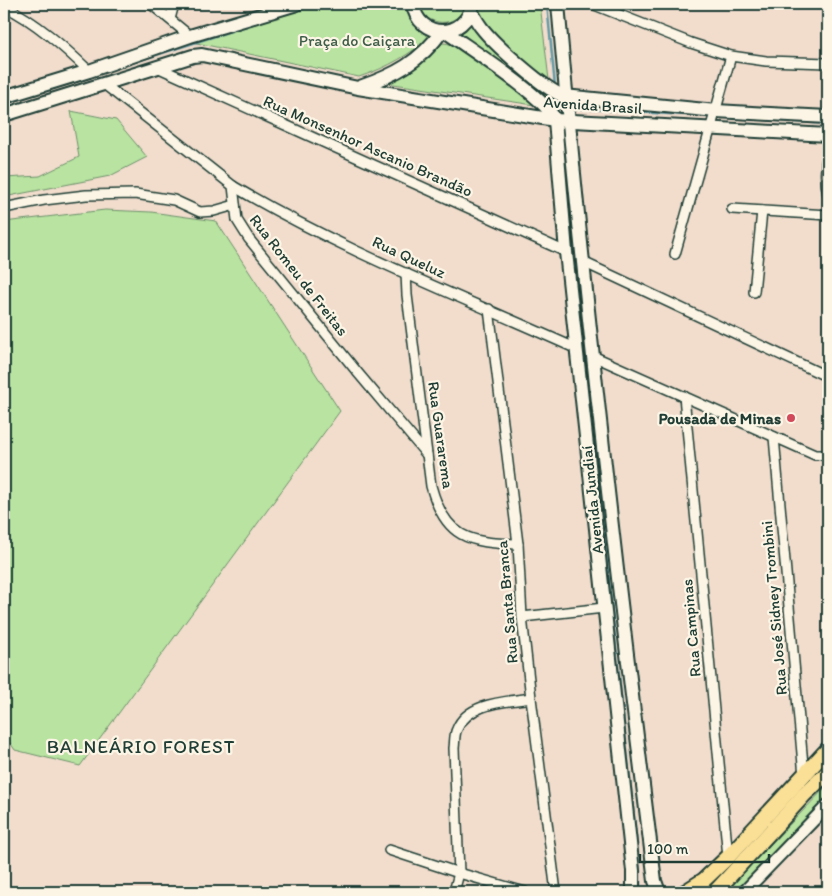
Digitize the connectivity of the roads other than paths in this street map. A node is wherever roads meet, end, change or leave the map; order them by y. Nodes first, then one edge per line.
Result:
1 (151, 4) edge
2 (174, 4) edge
3 (298, 4) edge
4 (413, 4) edge
5 (558, 4) edge
6 (592, 4) edge
7 (4, 6) edge
8 (471, 7) edge
9 (170, 19) junction
10 (444, 31) junction
11 (190, 36) junction
12 (731, 56) junction
13 (828, 63) edge
14 (157, 67) junction
15 (89, 71) junction
16 (104, 84) junction
17 (358, 88) junction
18 (4, 97) edge
19 (561, 109) junction
20 (4, 115) edge
21 (828, 117) edge
22 (713, 119) junction
23 (828, 135) edge
24 (828, 153) edge
25 (233, 186) junction
26 (828, 195) edge
27 (234, 205) junction
28 (4, 208) edge
29 (732, 209) dead end
30 (762, 211) junction
31 (828, 215) edge
32 (566, 252) junction
33 (676, 254) dead end
34 (583, 262) junction
35 (406, 273) junction
36 (754, 292) dead end
37 (489, 309) junction
38 (576, 348) junction
39 (593, 356) junction
40 (828, 377) edge
41 (684, 396) junction
42 (774, 438) junction
43 (427, 455) junction
44 (828, 455) edge
45 (518, 544) junction
46 (604, 608) junction
47 (522, 617) junction
48 (531, 698) junction
49 (828, 749) edge
50 (828, 772) edge
51 (804, 776) junction
52 (828, 805) edge
53 (389, 850) dead end
54 (728, 857) junction
55 (459, 873) junction
56 (454, 892) edge
57 (525, 892) edge
58 (556, 892) edge
59 (633, 892) edge
60 (659, 892) edge
61 (685, 892) edge
62 (715, 892) edge
63 (744, 892) edge

1 - 9 street
2 - 9 street
3 - 11 main road
4 - 10 main road
5 - 19 main road
6 - 12 street
7 - 15 street
8 - 10 main road
8 - 19 main road
9 - 11 street
10 - 17 main road
10 - 19 main road
11 - 15 main road
12 - 13 street
12 - 22 street
14 - 16 main road, Avenida Brasil
14 - 17 main road, Avenida Brasil
14 - 32 street, Rua Monsenhor Ascanio Brandão
15 - 18 main road
16 - 20 main road, Avenida Brasil
16 - 25 street
17 - 19 main road, Avenida Brasil
19 - 22 main road, Avenida Brasil
19 - 22 main road, Avenida Brasil
19 - 32 main road, Avenida Jundiaí
19 - 34 main road, Avenida Jundiaí
21 - 22 main road, Avenida Brasil
22 - 23 main road, Avenida Brasil
22 - 33 street
24 - 26 street
25 - 27 street, Rua Romeu de Freitas
25 - 35 street, Rua Queluz
27 - 28 street
27 - 43 street, Rua Romeu de Freitas
29 - 30 street
30 - 31 street
30 - 36 street
32 - 38 main road, Avenida Jundiaí
34 - 39 main road, Avenida Jundiaí
34 - 40 street
35 - 37 street, Rua Queluz
35 - 43 street, Rua Guararema
37 - 38 street, Rua Queluz
37 - 45 street, Rua Santa Branca
38 - 46 main road, Avenida Jundiaí
39 - 41 street
39 - 60 main road, Avenida Jundiaí
41 - 42 street
41 - 54 street, Rua Campinas
42 - 44 street
42 - 51 street, Rua José Sidney Trombini
43 - 45 street, Rua Guararema
45 - 47 street, Rua Santa Branca
46 - 47 street
46 - 59 main road, Avenida Jundiaí
47 - 48 street, Rua Santa Branca
48 - 55 street
48 - 58 street, Rua Santa Branca
49 - 51 main road
50 - 62 main road
51 - 54 main road
52 - 63 street
53 - 55 street
54 - 61 main road
55 - 56 street
55 - 57 street

